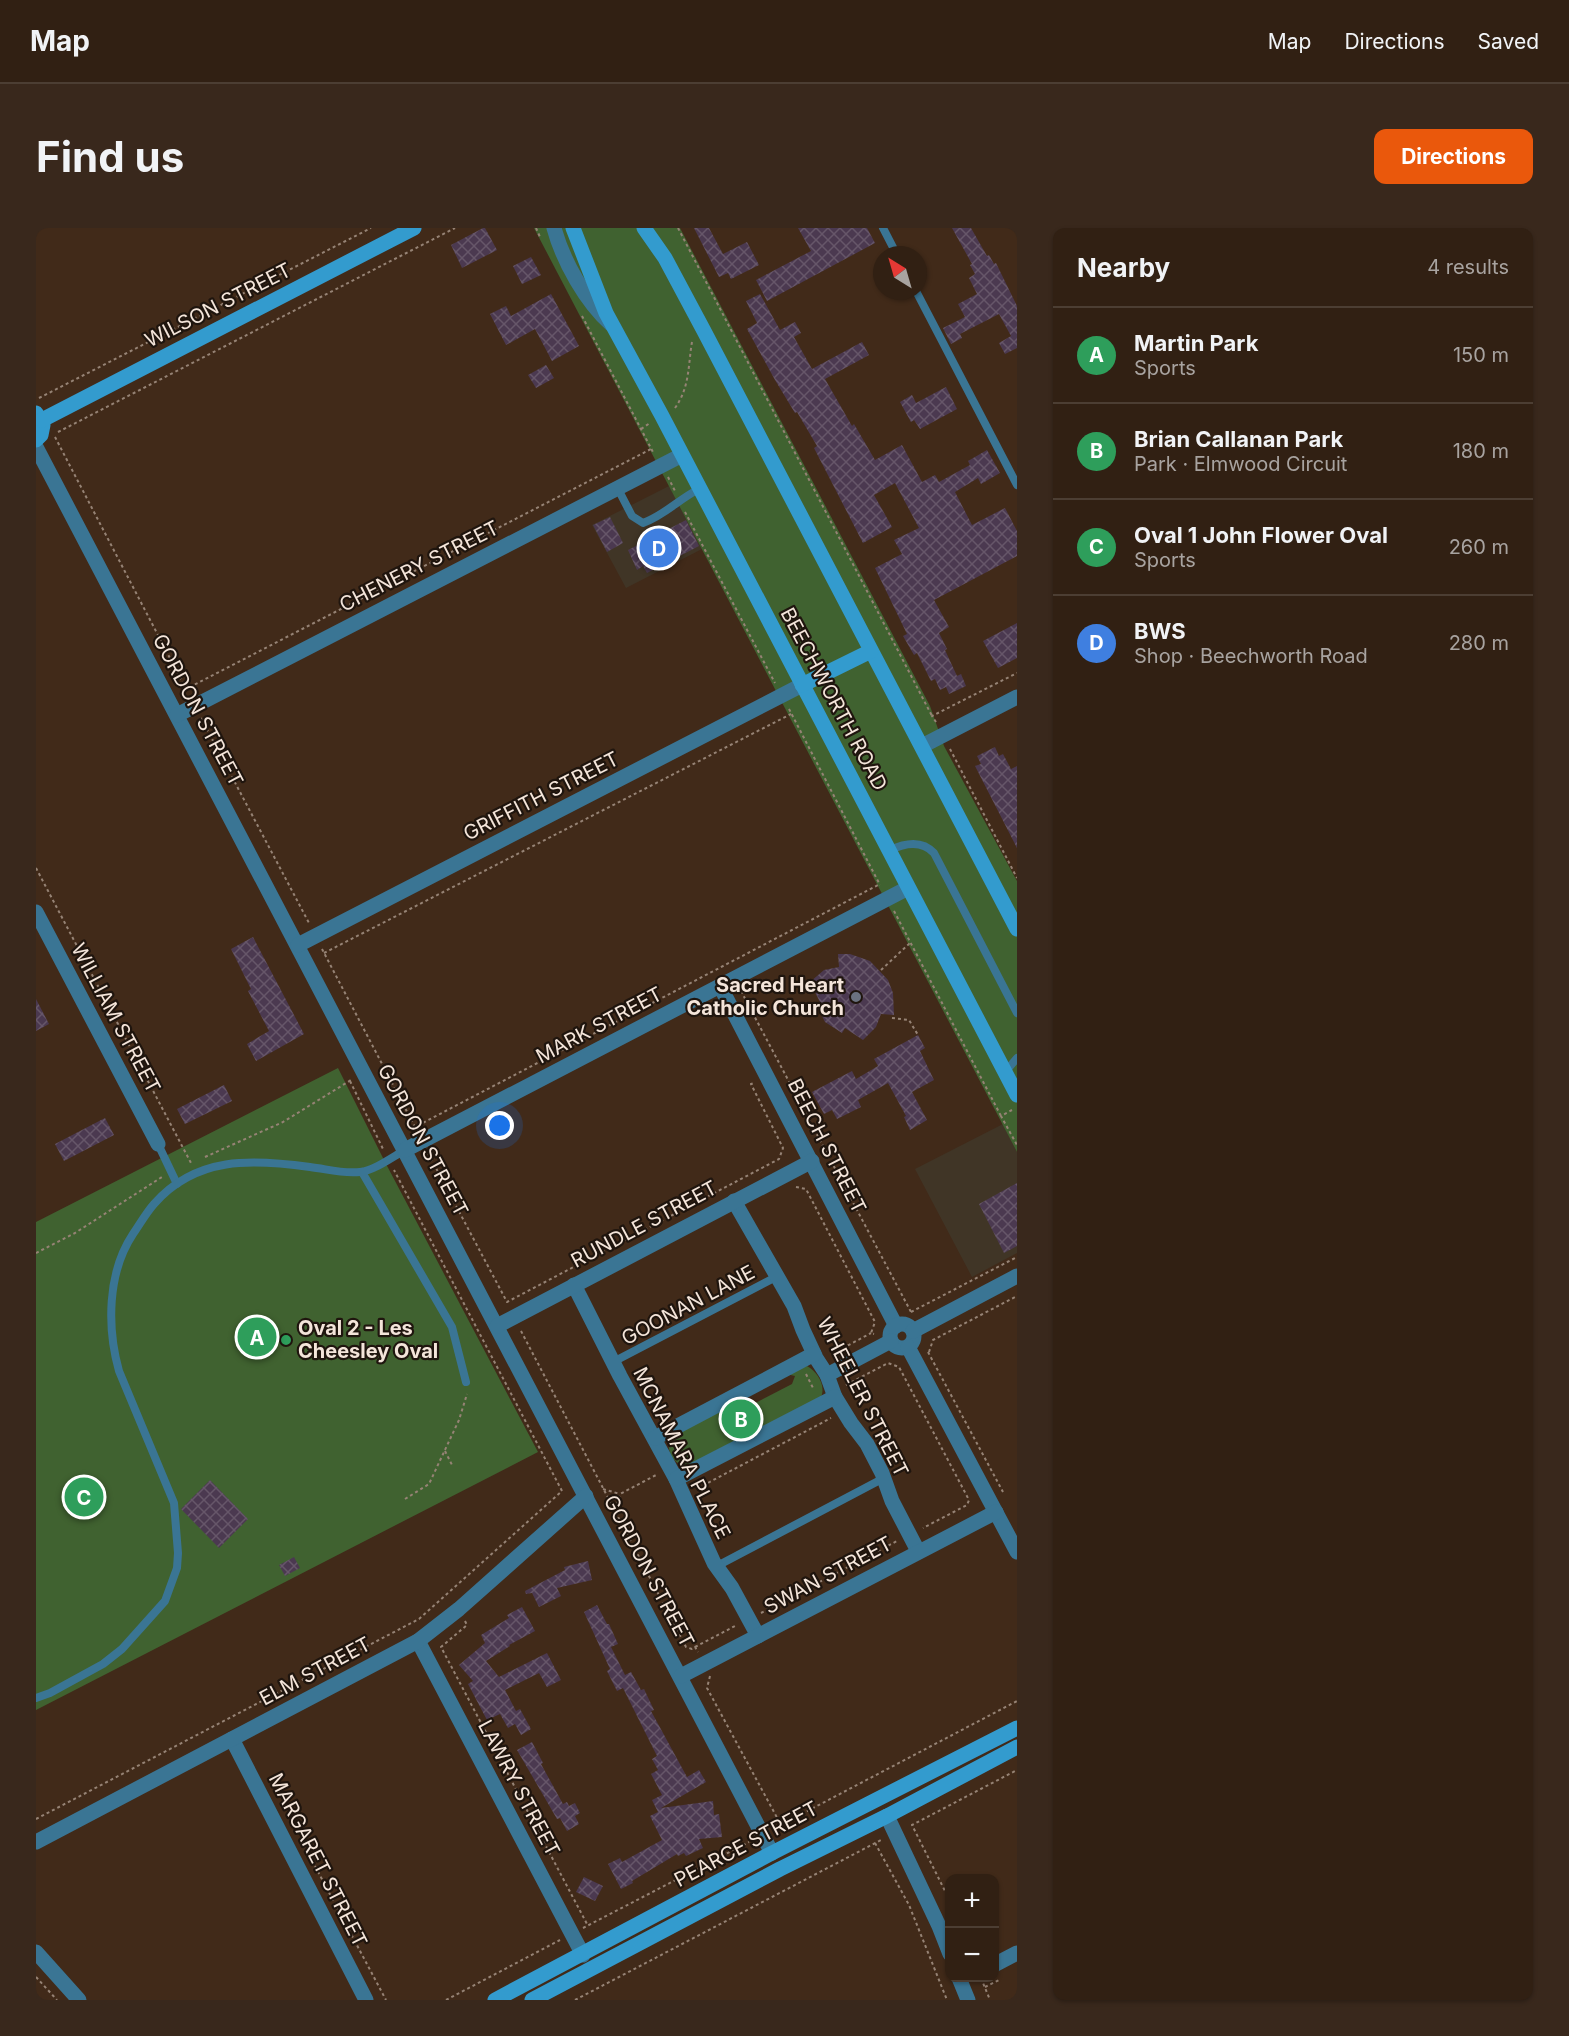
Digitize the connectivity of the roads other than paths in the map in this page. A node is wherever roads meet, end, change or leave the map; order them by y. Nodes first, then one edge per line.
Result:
1 (414, 228) edge
2 (554, 228) edge
3 (573, 228) edge
4 (644, 228) edge
5 (883, 228) edge
6 (892, 246) edge
7 (921, 300) edge
8 (612, 324) junction
9 (39, 416) edge
10 (36, 440) edge
11 (36, 447) edge
12 (682, 455) junction
13 (1017, 485) edge
14 (617, 487) junction
15 (699, 489) junction
16 (871, 651) junction
17 (802, 685) junction
18 (1017, 697) edge
19 (177, 715) junction
20 (922, 746) junction
21 (890, 850) junction
22 (908, 888) junction
23 (36, 912) edge
24 (1017, 929) edge
25 (298, 945) junction
26 (720, 986) junction
27 (1017, 1012) edge
28 (1017, 1058) edge
29 (1005, 1071) junction
30 (1017, 1095) edge
31 (158, 1144) joint
32 (405, 1150) junction
33 (812, 1161) junction
34 (362, 1172) junction
35 (177, 1184) junction
36 (734, 1201) junction
37 (778, 1276) junction
38 (1017, 1276) edge
39 (574, 1285) junction
40 (497, 1326) junction
41 (896, 1326) junction
42 (913, 1331) junction
43 (887, 1343) junction
44 (908, 1347) junction
45 (810, 1359) junction
46 (613, 1362) junction
47 (827, 1375) junction
48 (466, 1382) road end
49 (830, 1397) junction
50 (655, 1438) junction
51 (675, 1478) junction
52 (884, 1478) junction
53 (586, 1496) junction
54 (996, 1512) junction
55 (918, 1551) junction
56 (1017, 1552) edge
57 (717, 1566) junction
58 (758, 1636) junction
59 (417, 1641) junction
60 (681, 1676) junction
61 (36, 1698) edge
62 (1017, 1728) edge
63 (232, 1739) junction
64 (1017, 1747) edge
65 (878, 1800) junction
66 (887, 1816) junction
67 (36, 1842) edge
68 (772, 1853) junction
69 (780, 1869) junction
70 (945, 1941) edge
71 (36, 1953) edge
72 (1017, 1953) edge
73 (583, 1955) junction
74 (999, 1962) edge
75 (964, 1982) edge
76 (79, 2000) edge
77 (366, 2000) edge
78 (495, 2000) edge
79 (532, 2000) edge
80 (968, 2000) edge

1 - 9 main road, WILSON STREET
2 - 8 street, BEECHWORTH ROAD
3 - 8 main road, BEECHWORTH ROAD
4 - 16 main road
5 - 6 lane
7 - 13 lane
8 - 12 main road, BEECHWORTH ROAD
9 - 10 main road
11 - 19 street, GORDON STREET
12 - 14 street, CHENERY STREET
12 - 15 main road, BEECHWORTH ROAD
14 - 15 lane
14 - 19 street, CHENERY STREET
15 - 17 main road, BEECHWORTH ROAD
16 - 17 main road
16 - 20 main road
17 - 21 main road, BEECHWORTH ROAD
17 - 25 street, GRIFFITH STREET
18 - 20 street
19 - 25 street, GORDON STREET
20 - 24 main road
21 - 22 main road, BEECHWORTH ROAD
21 - 27 lane
22 - 26 street, MARK STREET
22 - 29 main road, BEECHWORTH ROAD
23 - 31 street, WILLIAM STREET
25 - 32 street, GORDON STREET
26 - 32 street, MARK STREET
26 - 33 street, BEECH STREET
28 - 29 lane
29 - 30 main road, BEECHWORTH ROAD
31 - 35 lane
32 - 34 lane
32 - 40 street, GORDON STREET
33 - 36 street, RUNDLE STREET
33 - 41 street, BEECH STREET
34 - 35 lane
34 - 48 lane
35 - 61 lane
36 - 37 street, WHEELER STREET
36 - 39 street, RUNDLE STREET
37 - 45 street, WHEELER STREET
37 - 46 lane, GOONAN LANE
38 - 42 street
39 - 40 street, RUNDLE STREET
39 - 46 street, MCNAMARA PLACE
40 - 53 street, GORDON STREET
41 - 42 street
41 - 43 street
42 - 44 street
43 - 44 street
43 - 47 street
44 - 54 street
45 - 47 street, WHEELER STREET
45 - 50 street
46 - 50 street, MCNAMARA PLACE
47 - 49 street, WHEELER STREET
49 - 51 street
49 - 52 street, WHEELER STREET
50 - 51 street, MCNAMARA PLACE
51 - 57 street, MCNAMARA PLACE
52 - 55 street, WHEELER STREET
52 - 57 lane
53 - 59 street, ELM STREET
53 - 60 street, GORDON STREET
54 - 55 street, SWAN STREET
54 - 56 street
55 - 58 street, SWAN STREET
57 - 58 street, MCNAMARA PLACE
58 - 60 street, SWAN STREET
59 - 63 street, ELM STREET
59 - 73 street, LAWRY STREET
60 - 68 street, GORDON STREET
62 - 65 main road, PEARCE STREET
63 - 67 street, ELM STREET
63 - 77 street, MARGARET STREET
64 - 66 main road, PEARCE STREET
65 - 66 main road
65 - 68 main road, PEARCE STREET
66 - 69 main road, PEARCE STREET
66 - 70 street
68 - 69 main road
68 - 73 main road, PEARCE STREET
69 - 79 main road, PEARCE STREET
71 - 76 street
72 - 74 street
73 - 78 main road, PEARCE STREET
75 - 80 street

